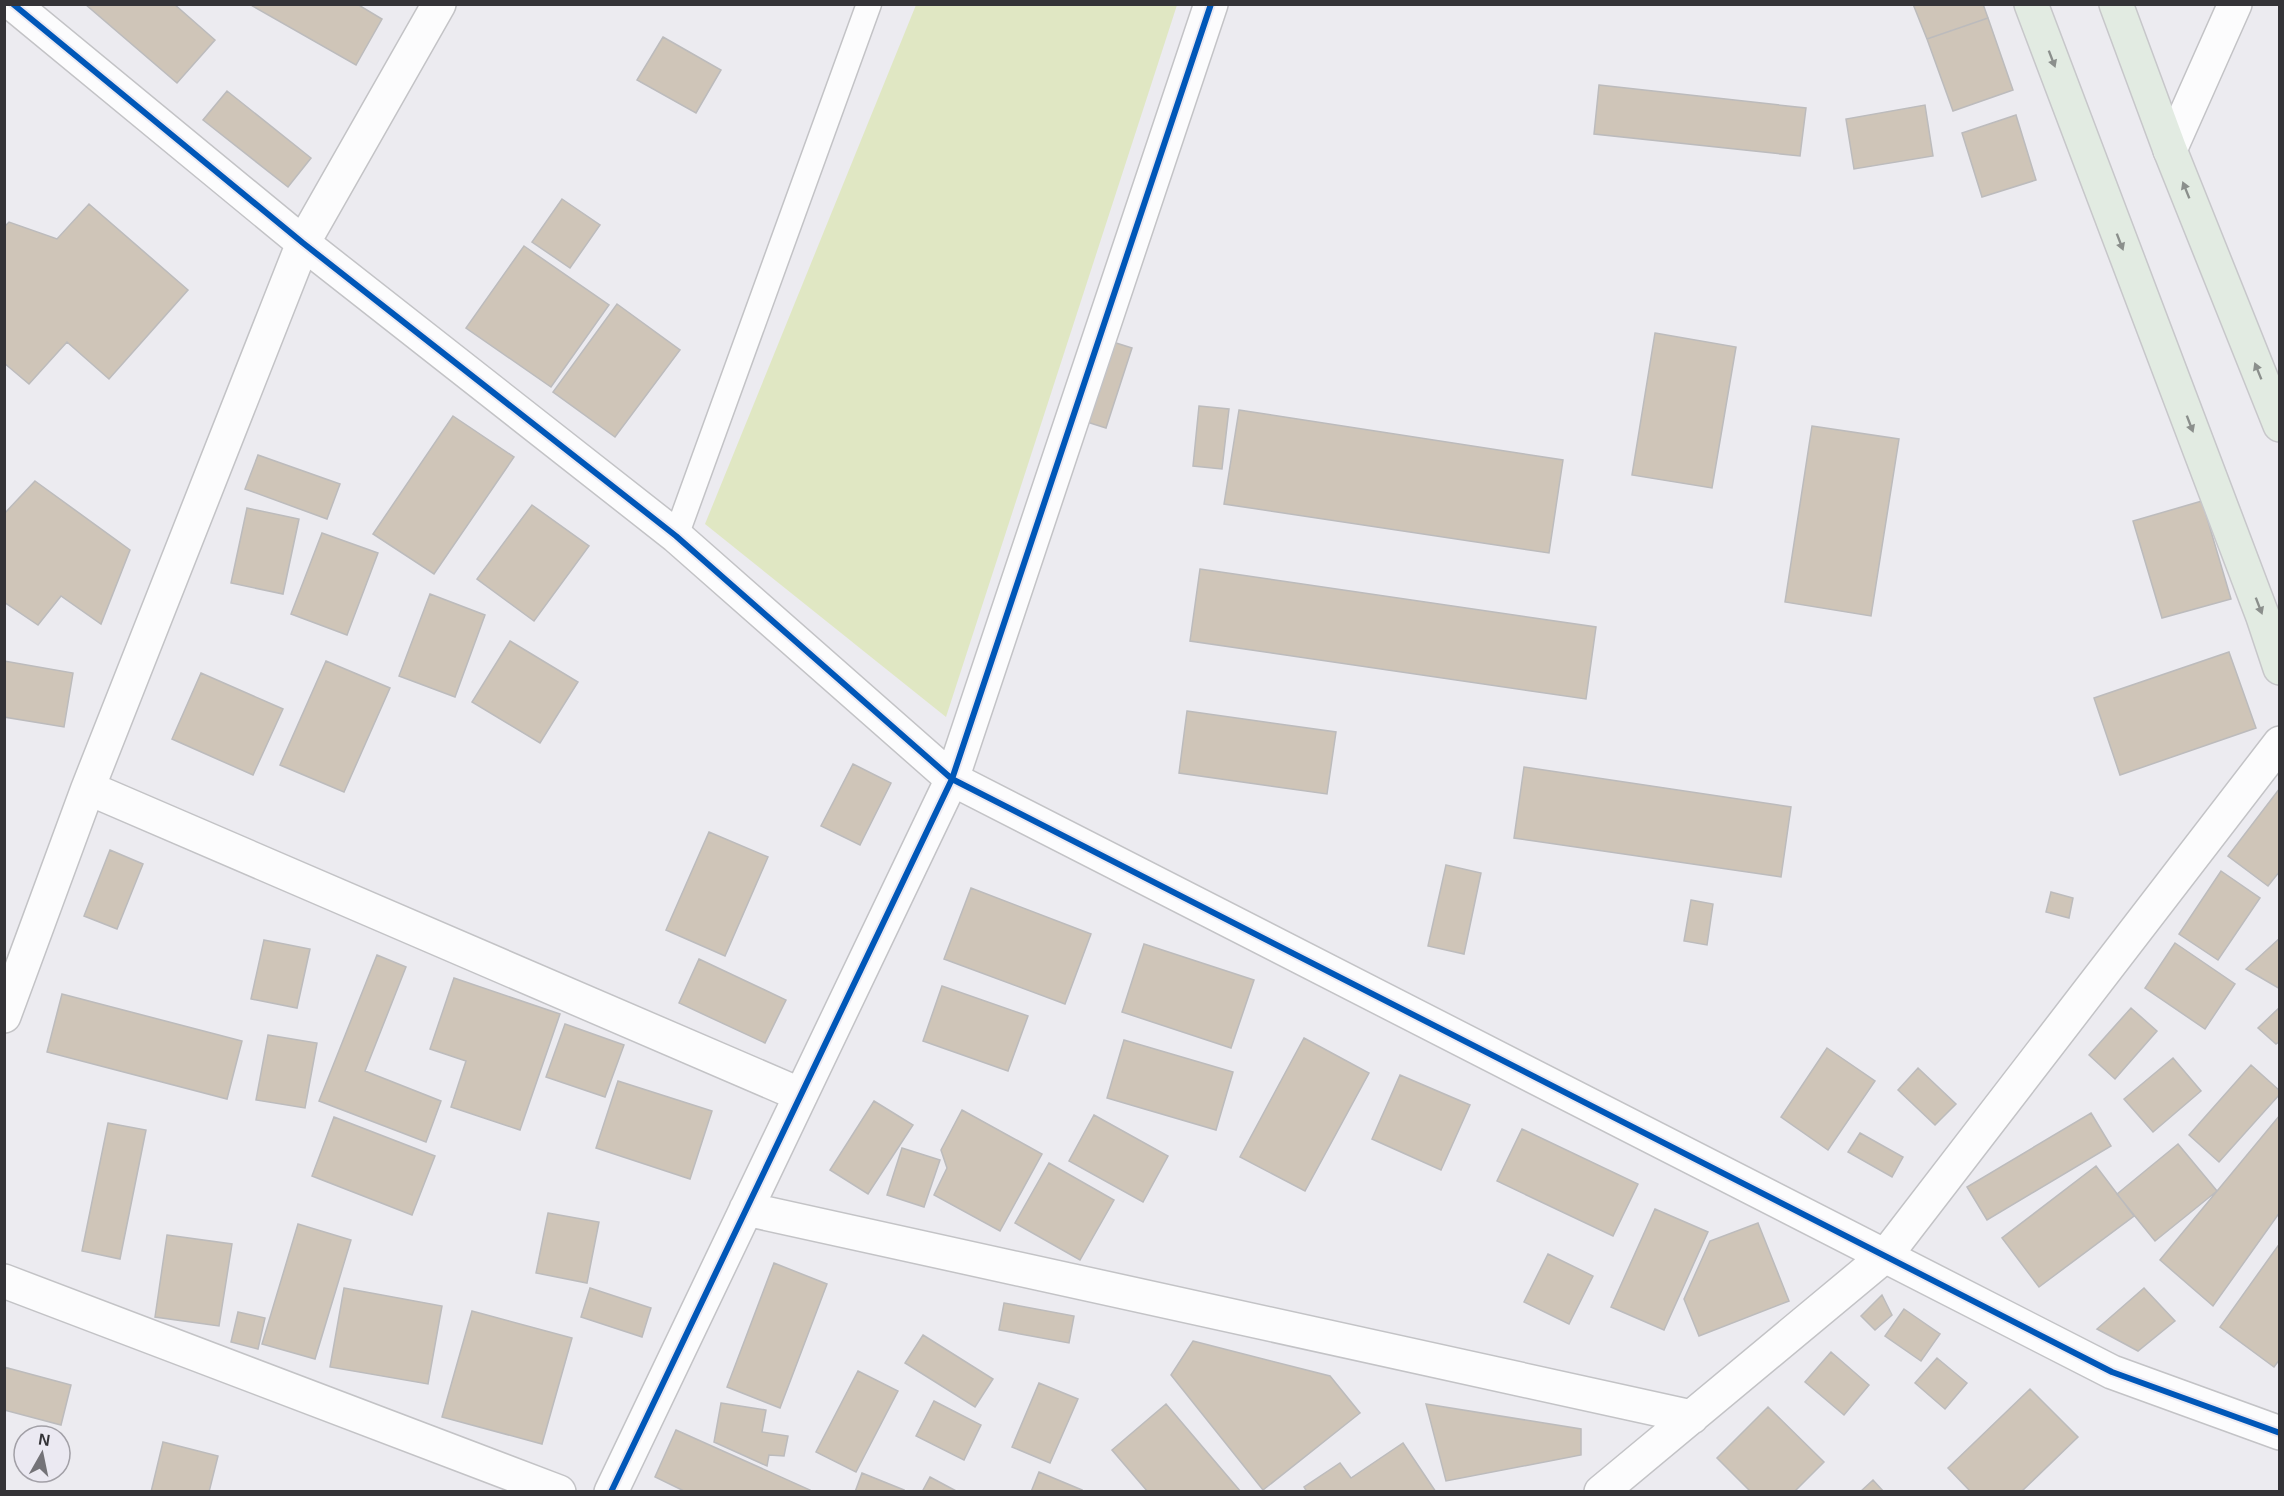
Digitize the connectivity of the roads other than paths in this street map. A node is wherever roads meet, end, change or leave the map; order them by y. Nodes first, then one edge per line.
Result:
1 (13, 4) edge
2 (439, 4) edge
3 (869, 4) edge
4 (1211, 4) edge
5 (2031, 4) edge
6 (2116, 4) edge
7 (2235, 4) edge
8 (2170, 150) junction
9 (303, 243) junction
10 (2280, 425) edge
11 (676, 536) junction
12 (2280, 668) edge
13 (2280, 743) edge
14 (952, 779) junction
15 (88, 788) junction
16 (4, 1016) edge
17 (801, 1095) junction
18 (746, 1209) junction
19 (1886, 1254) junction
20 (4, 1281) edge
21 (1692, 1417) junction
22 (2280, 1433) edge
23 (559, 1491) edge
24 (611, 1491) edge
25 (1601, 1491) edge

1 - 9 street
2 - 9 street
3 - 11 lane
4 - 14 street
5 -> 12 highway
6 - 8 highway
7 - 8 street
10 -> 8 highway
9 - 11 street
9 - 15 street
11 - 14 street
13 - 19 street
14 - 17 street
14 - 19 street
15 - 16 street
15 - 17 street
17 - 18 street
18 - 21 street
18 - 24 street
19 - 21 street
19 - 22 street
20 - 23 street
21 - 25 street

